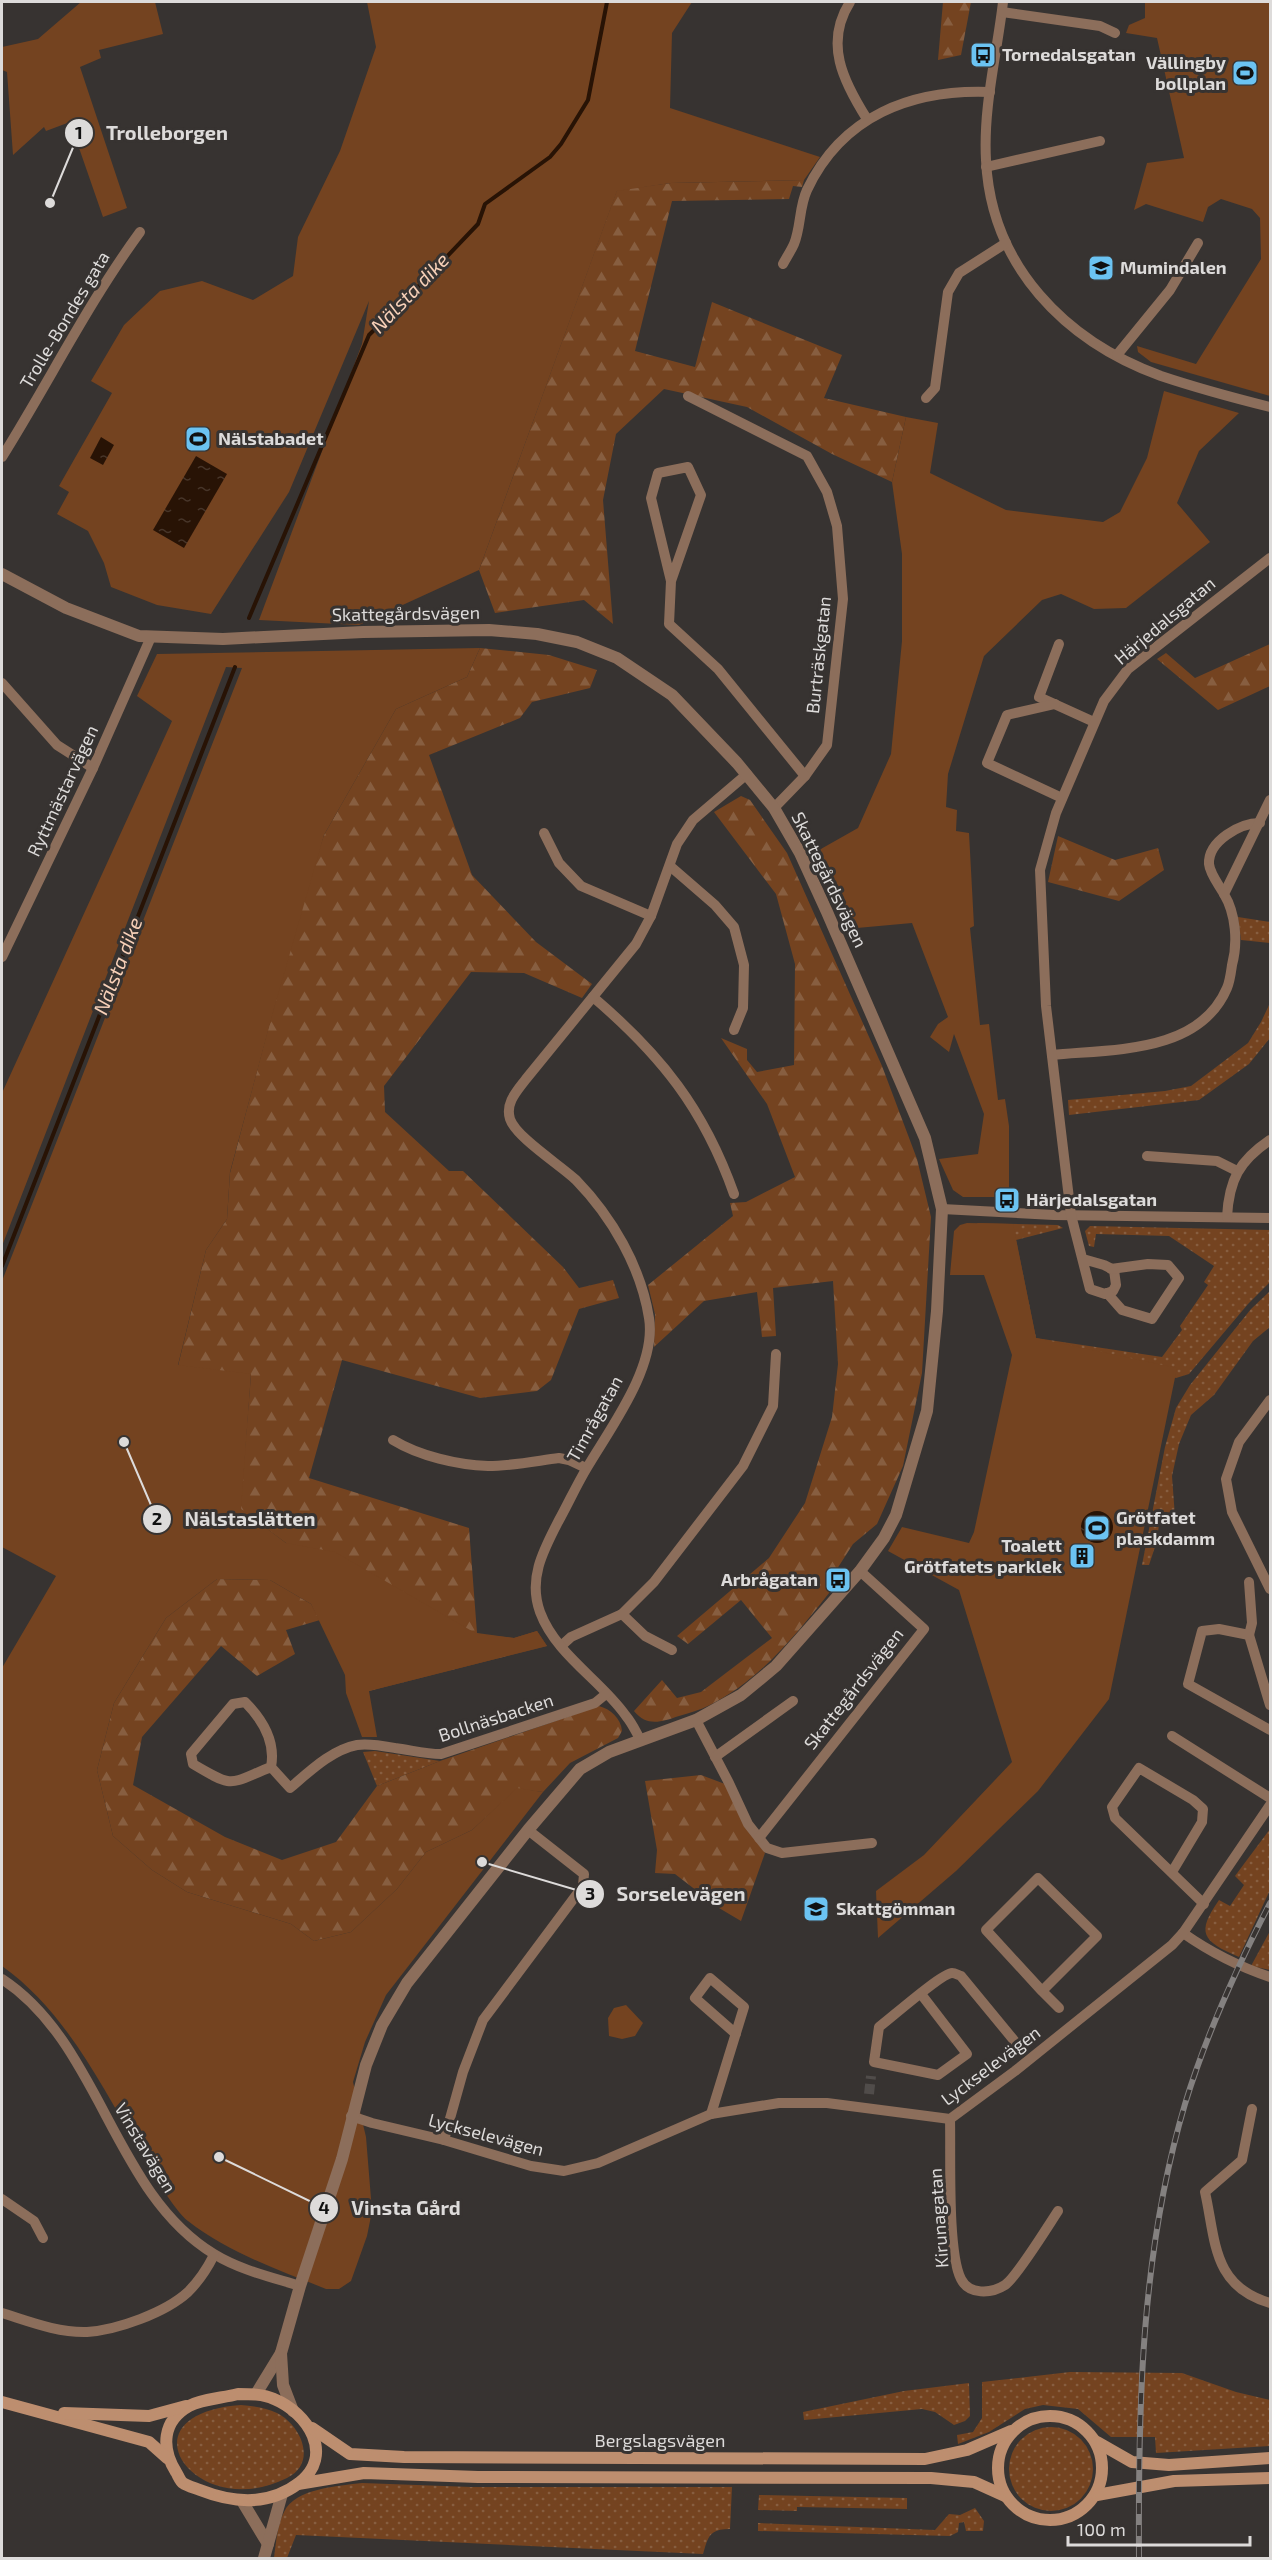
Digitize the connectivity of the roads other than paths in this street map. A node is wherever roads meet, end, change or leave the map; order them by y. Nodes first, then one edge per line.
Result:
1 (850, 2) edge
2 (1003, 7) edge
3 (1115, 33) dead end
4 (990, 92) junction
5 (867, 119) junction
6 (1100, 141) dead end
7 (986, 168) junction
8 (140, 232) dead end
9 (1006, 243) junction
10 (1198, 243) dead end
11 (783, 264) dead end
12 (1117, 356) junction
13 (688, 396) dead end
14 (926, 398) dead end
15 (1270, 407) edge
16 (2, 457) edge
17 (1270, 558) edge
18 (2, 574) edge
19 (671, 580) junction
20 (151, 638) junction
21 (1059, 644) dead end
22 (2, 683) edge
23 (1055, 704) junction
24 (1094, 722) junction
25 (93, 768) junction
26 (747, 774) junction
27 (805, 776) junction
28 (1062, 798) junction
29 (1270, 800) edge
30 (774, 808) junction
31 (1260, 823) junction
32 (544, 833) dead end
33 (670, 866) junction
34 (1224, 894) junction
35 (651, 916) junction
36 (2, 957) edge
37 (593, 997) junction
38 (734, 1030) dead end
39 (1053, 1055) junction
40 (1270, 1140) edge
41 (1148, 1156) dead end
42 (1237, 1171) junction
43 (734, 1194) dead end
44 (942, 1209) junction
45 (1071, 1215) junction
46 (1227, 1217) junction
47 (1270, 1218) edge
48 (1083, 1259) junction
49 (1111, 1269) junction
50 (1107, 1293) junction
51 (776, 1354) dead end
52 (1270, 1400) edge
53 (393, 1440) dead end
54 (586, 1468) junction
55 (860, 1571) junction
56 (1250, 1582) dead end
57 (1270, 1589) edge
58 (622, 1614) junction
59 (1249, 1635) junction
60 (561, 1646) junction
61 (672, 1650) dead end
62 (606, 1694) junction
63 (793, 1701) dead end
64 (1270, 1705) edge
65 (696, 1720) junction
66 (1270, 1730) edge
67 (1172, 1736) dead end
68 (640, 1739) junction
69 (716, 1757) junction
70 (271, 1767) junction
71 (1270, 1797) edge
72 (1270, 1805) edge
73 (528, 1830) junction
74 (759, 1838) junction
75 (872, 1843) dead end
76 (1172, 1872) junction
77 (1204, 1904) junction
78 (1184, 1933) junction
79 (1254, 1972) junction
80 (1270, 1977) edge
81 (2, 1979) edge
82 (1270, 1987) edge
83 (1042, 1991) junction
84 (921, 1994) junction
85 (1059, 2008) dead end
86 (736, 2034) junction
87 (1017, 2044) dead end
88 (1252, 2109) dead end
89 (711, 2114) junction
90 (351, 2116) junction
91 (950, 2120) junction
92 (444, 2140) junction
93 (2, 2199) edge
94 (1058, 2211) dead end
95 (43, 2238) dead end
96 (214, 2255) junction
97 (300, 2286) junction
98 (1270, 2303) edge
99 (2, 2313) edge
100 (280, 2353) junction
101 (256, 2394) junction
102 (2, 2402) edge
103 (190, 2405) junction
104 (292, 2411) junction
105 (42, 2412) junction
106 (312, 2428) junction
107 (1011, 2432) junction
108 (1097, 2442) junction
109 (167, 2458) junction
110 (1270, 2458) edge
111 (1270, 2478) edge
112 (298, 2484) junction
113 (282, 2494) junction
114 (1097, 2495) junction
115 (1005, 2496) junction
116 (242, 2501) junction
117 (268, 2544) junction
118 (264, 2559) edge

1 - 5 street
2 - 3 street
2 - 4 street
4 - 5 street
4 - 7 street
5 - 11 street
6 - 7 street
7 - 9 street
8 - 16 street, Trolle-Bondes gata
9 - 12 street
9 - 14 street
10 - 12 street
12 - 15 street
13 - 27 street, Burträskgatan
17 - 24 street, Härjedalsgatan
18 - 20 street, Skattegårdsvägen
19 - 19 street
19 - 27 street
20 - 25 street, Ryttmästarvägen
20 - 26 street, Skattegårdsvägen
21 - 23 street
22 - 25 street
23 - 24 street
23 - 28 street
24 - 28 street, Härjedalsgatan
25 - 36 street, Ryttmästarvägen
26 - 30 street, Skattegårdsvägen
26 - 33 street, Timrågatan
27 - 30 street, Burträskgatan
28 - 39 street, Härjedalsgatan
29 - 31 street
30 - 44 street, Skattegårdsvägen
31 - 34 street
31 - 34 street
32 - 35 street
33 - 35 street, Timrågatan
33 - 38 street
34 - 39 street
35 - 37 street, Timrågatan
37 - 43 street
37 - 54 street, Timrågatan
39 - 45 street, Härjedalsgatan
40 - 42 street
41 - 42 street
42 - 46 street
44 - 45 street
44 - 55 street, Skattegårdsvägen
45 - 46 street
45 - 48 street, Härjedalsgatan
46 - 47 street
48 - 49 street
48 - 50 street, Härjedalsgatan
49 - 50 street
49 - 50 street
51 - 58 street
52 - 57 street
53 - 54 street
54 - 60 street, Timrågatan
55 - 65 street, Skattegårdsvägen
55 - 74 street, Skattegårdsvägen
56 - 59 street
58 - 60 street
58 - 61 street
59 - 64 street
59 - 66 street
60 - 62 street, Timrågatan
62 - 68 street, Timrågatan
62 - 70 street, Bollnäsbacken
63 - 69 street
65 - 68 street, Skattegårdsvägen
65 - 69 street
67 - 71 street
68 - 73 street, Skattegårdsvägen
69 - 74 street
70 - 70 street
72 - 77 street, Lyckselevägen
73 - 90 street, Skattegårdsvägen
73 - 92 street
74 - 75 street
76 - 76 street
76 - 77 street
77 - 78 street, Lyckselevägen
78 - 79 street
78 - 91 street, Lyckselevägen
79 - 80 street
79 - 82 street
81 - 96 street, Vinstavägen
83 - 83 street
83 - 85 street
84 - 84 street, Lyckselevägen
84 - 87 street, Lyckselevägen
86 - 86 street
86 - 89 street
88 - 98 street
89 - 91 street, Lyckselevägen
89 - 92 street, Lyckselevägen
90 - 92 street, Lyckselevägen
90 - 97 street, Skattegårdsvägen
91 - 94 street, Kirunagatan
93 - 95 street
96 - 97 street, Vinstavägen
96 - 99 street
97 - 100 street, Skattegårdsvägen
100 - 101 street, Skattegårdsvägen
100 - 104 street, Skattegårdsvägen
101 - 103 main road, Bergslagsvägen
101 - 104 main road, Bergslagsvägen
102 - 105 main road, Bergslagsvägen
103 - 105 main road, Bergslagsvägen
103 - 109 main road
104 - 106 main road, Bergslagsvägen
105 - 109 main road, Bergslagsvägen
106 - 107 main road, Bergslagsvägen
106 - 112 main road, Bergslagsvägen
107 - 108 main road
107 - 115 main road
108 - 110 main road
108 - 114 main road
109 - 116 main road, Bergslagsvägen
111 - 114 main road
112 - 113 main road, Bergslagsvägen
112 - 115 main road, Bergslagsvägen
113 - 116 main road, Bergslagsvägen
113 - 117 street
114 - 115 main road
116 - 117 street
117 - 118 street

